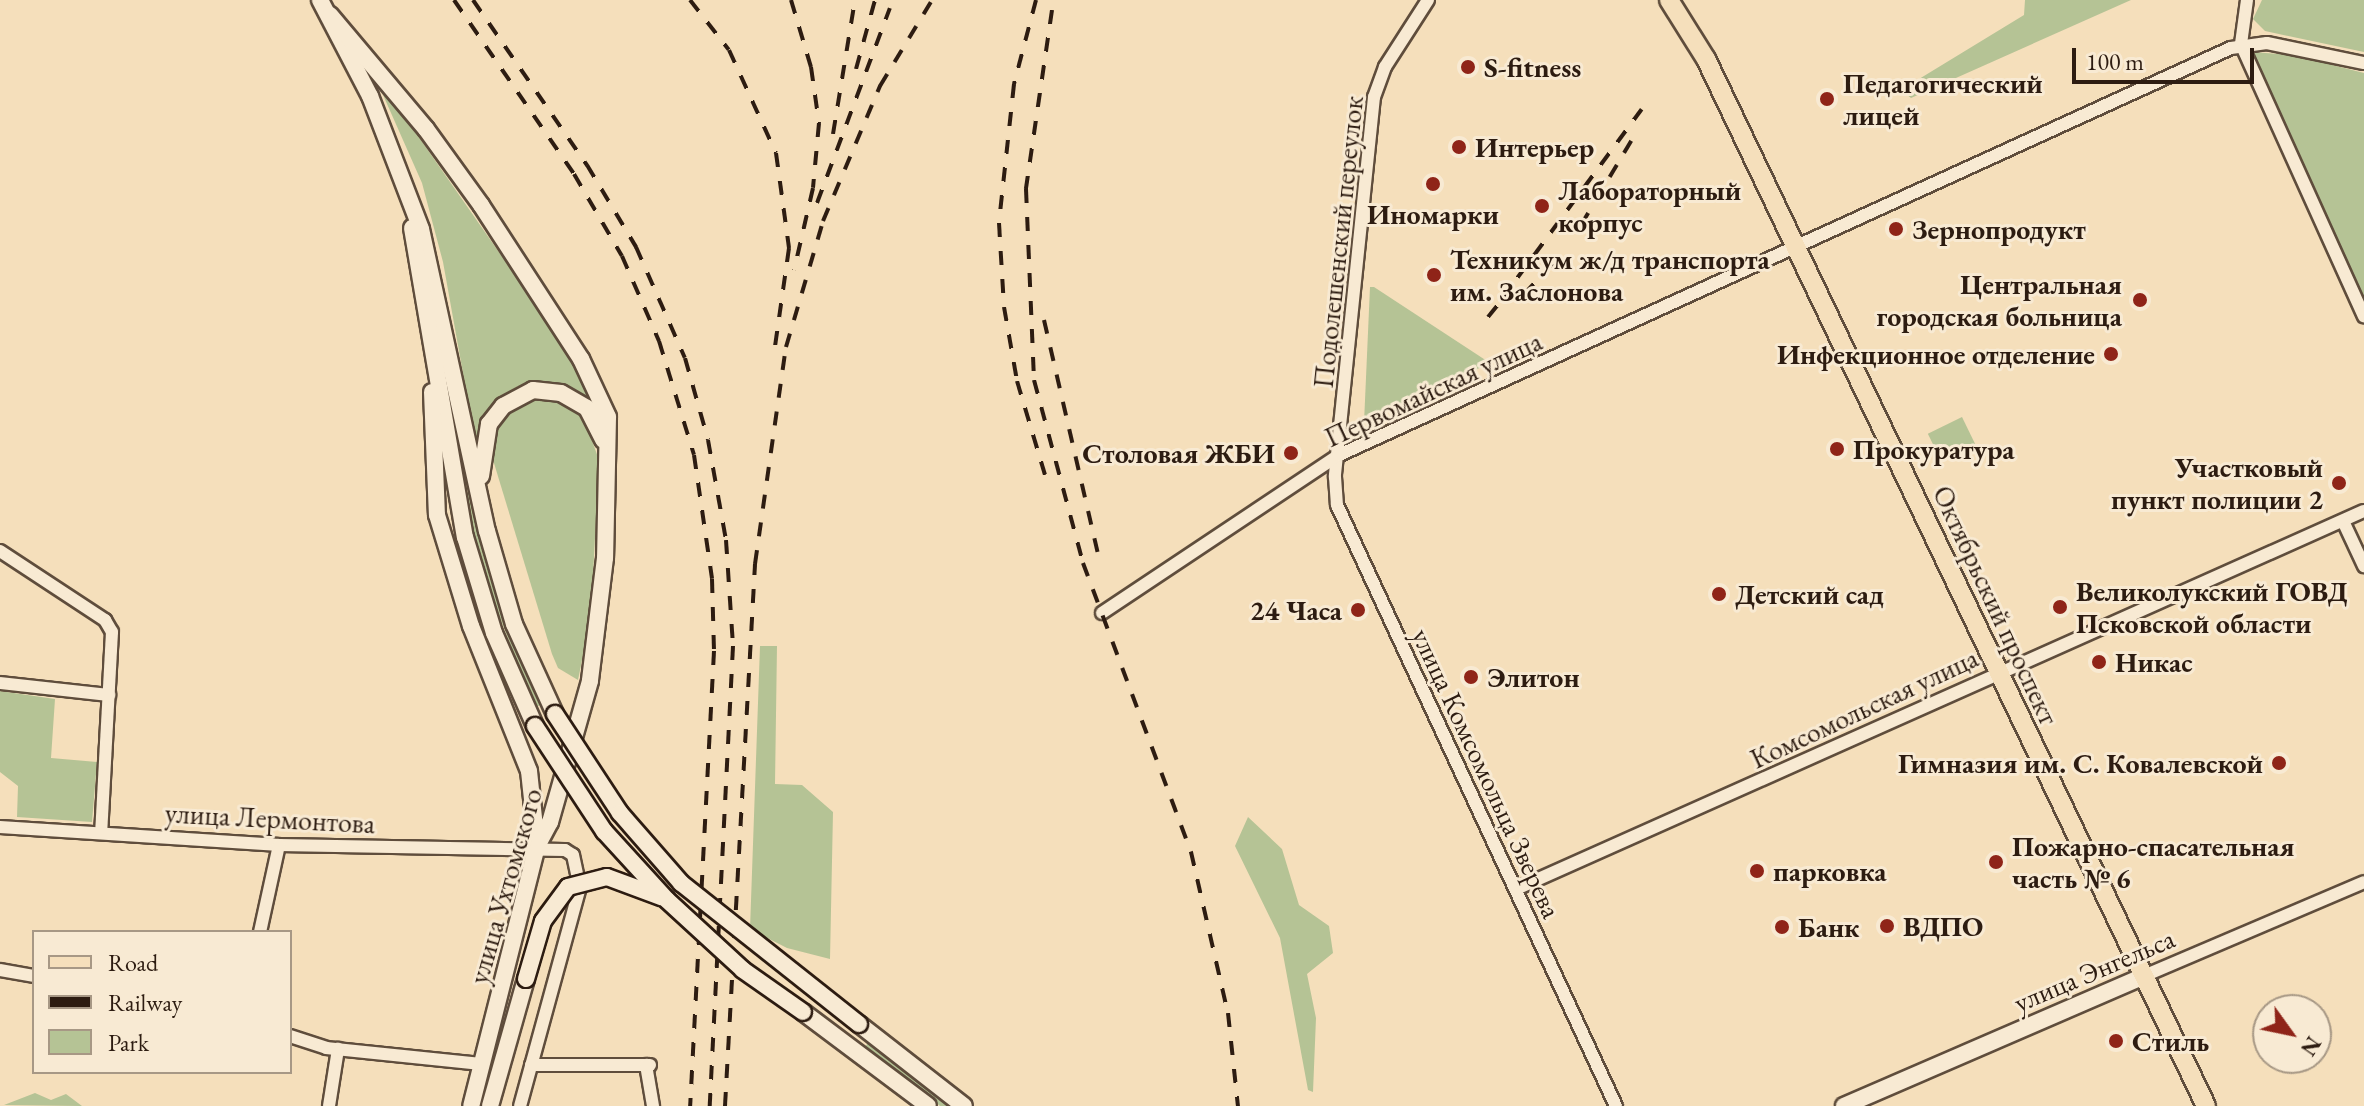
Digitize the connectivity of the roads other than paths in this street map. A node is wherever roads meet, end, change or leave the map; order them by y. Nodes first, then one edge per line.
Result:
1 (320, 0) edge
2 (1428, 0) edge
3 (1669, 0) edge
4 (2247, 0) edge
5 (330, 15) junction
6 (2241, 44) junction
7 (2364, 63) edge
8 (407, 195) junction
9 (1795, 248) junction
10 (2364, 316) edge
11 (433, 358) junction
12 (1339, 455) junction
13 (608, 464) junction
14 (480, 501) junction
15 (2364, 511) edge
16 (2343, 521) junction
17 (0, 551) edge
18 (2364, 566) edge
19 (1102, 613) dead end
20 (1997, 674) junction
21 (0, 683) edge
22 (109, 695) junction
23 (0, 827) edge
24 (101, 833) junction
25 (279, 845) junction
26 (537, 846) junction
27 (2364, 882) edge
28 (1516, 889) junction
29 (667, 900) junction
30 (260, 930) edge
31 (0, 970) edge
32 (32, 976) edge
33 (2144, 976) junction
34 (292, 1037) edge
35 (338, 1049) junction
36 (481, 1064) junction
37 (531, 1065) junction
38 (329, 1106) edge
39 (471, 1106) edge
40 (490, 1106) edge
41 (520, 1106) edge
42 (653, 1106) edge
43 (928, 1106) edge
44 (964, 1106) edge
45 (1616, 1106) edge
46 (1844, 1106) edge
47 (2206, 1106) edge

1 - 5 main road
2 - 12 street, Подолешенский переулок
3 - 9 main road, Октябрьский проспект
4 - 6 street
5 - 8 main road
5 - 13 main road, улица Ухтомского
6 - 7 street
6 - 9 street, Первомайская улица
6 - 10 street
8 - 11 main road
8 - 14 main road
9 - 12 street, Первомайская улица
9 - 20 main road, Октябрьский проспект
11 - 26 main road
11 - 29 main road, bridge
12 - 19 street, Первомайская улица
12 - 28 street, улица Комсомольца Зверева
13 - 14 main road
13 - 26 main road, улица Ухтомского
14 - 44 main road, bridge
15 - 16 street, Комсомольская улица
16 - 18 street
16 - 20 street, Комсомольская улица
17 - 22 street
20 - 28 street, Комсомольская улица
20 - 33 main road, Октябрьский проспект
21 - 22 street
22 - 24 street
23 - 24 street, улица Лермонтова
24 - 25 street, улица Лермонтова
25 - 26 street, улица Лермонтова
25 - 30 street
26 - 36 main road, улица Ухтомского
26 - 37 street
27 - 33 street, улица Энгельса
28 - 45 street, улица Комсомольца Зверева
29 - 40 main road, bridge
29 - 43 main road, bridge
31 - 32 street
33 - 46 main road, улица Энгельса
33 - 47 main road, Октябрьский проспект
34 - 35 street
35 - 36 street
35 - 38 street
36 - 39 main road, улица Ухтомского
37 - 41 street
37 - 42 street

